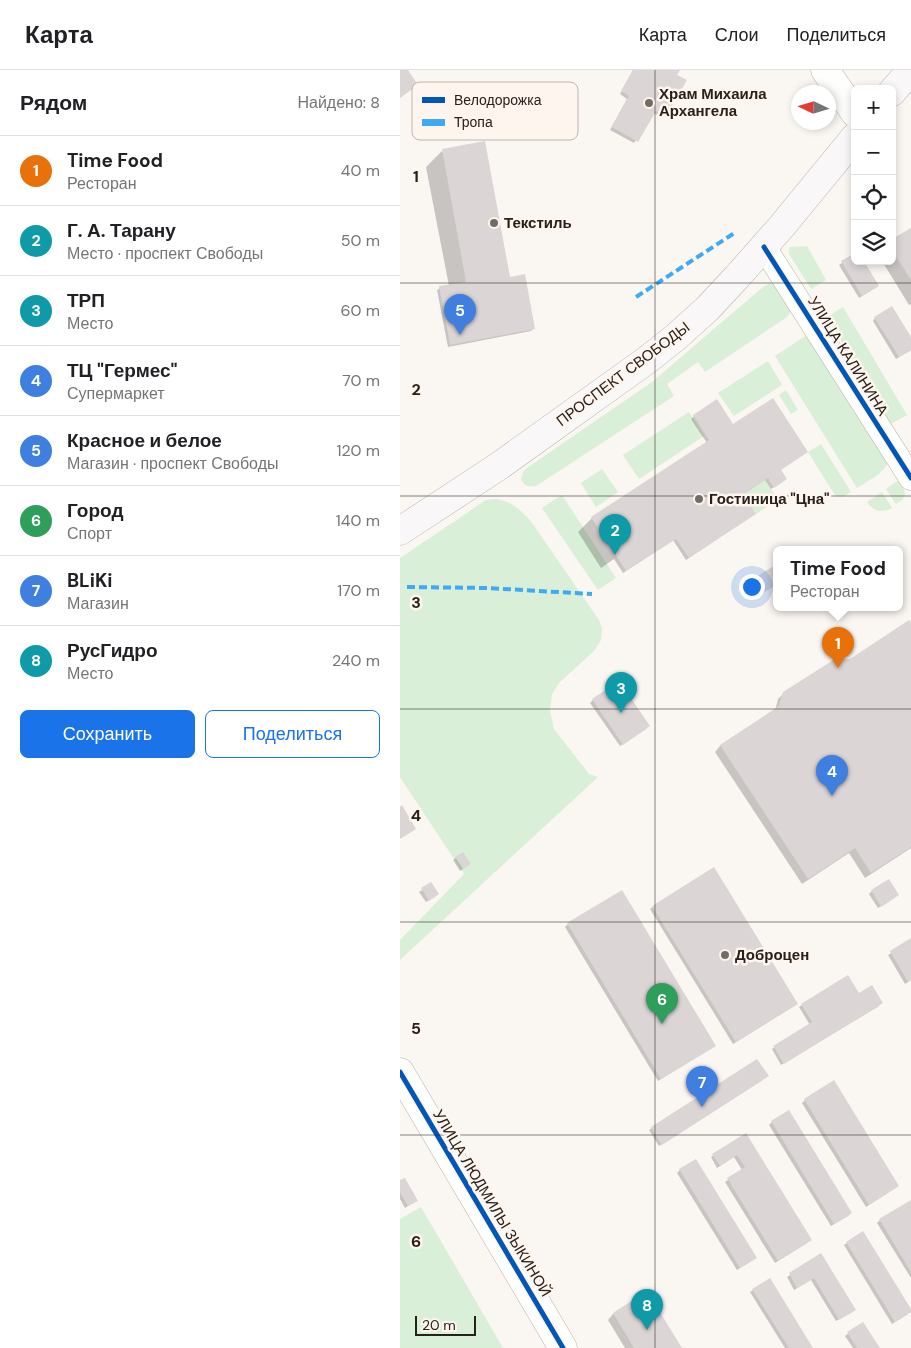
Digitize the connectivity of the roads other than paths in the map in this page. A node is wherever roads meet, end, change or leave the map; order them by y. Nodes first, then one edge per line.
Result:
1 (825, 70) edge
2 (911, 70) edge
3 (896, 87) edge
4 (851, 107) edge
5 (851, 142) edge
6 (764, 247) junction
7 (911, 478) edge
8 (400, 531) edge
9 (400, 1072) edge
10 (563, 1348) edge

1 - 4 street
2 - 3 main road
5 - 6 main road, ПРОСПЕКТ СВОБОДЫ
6 - 7 street, УЛИЦА КАЛИНИНА
6 - 8 main road, ПРОСПЕКТ СВОБОДЫ
9 - 10 street, УЛИЦА ЛЮДМИЛЫ ЗЫКИНОЙ

